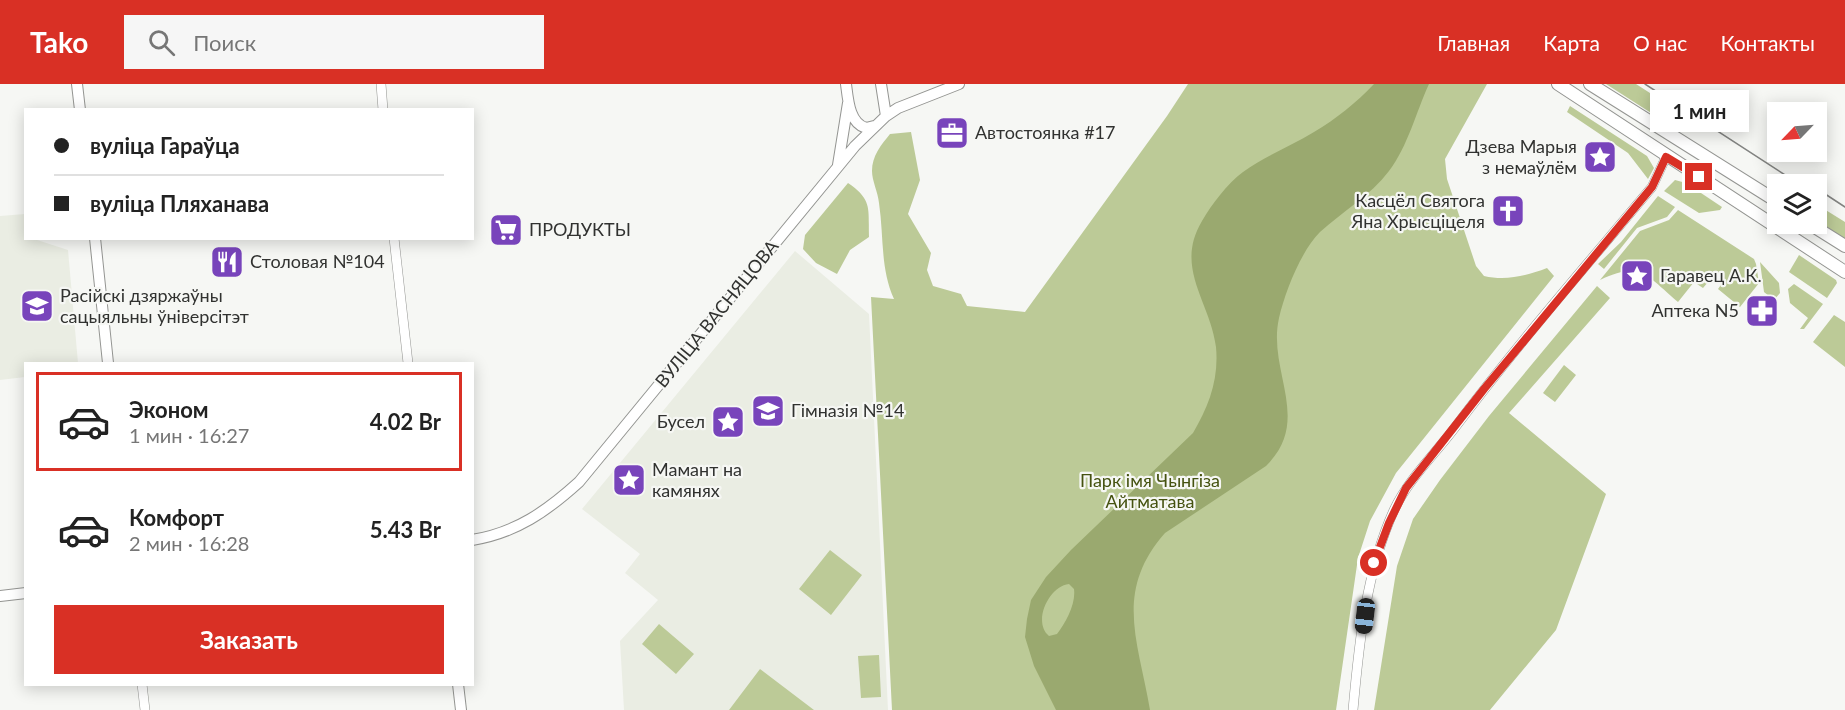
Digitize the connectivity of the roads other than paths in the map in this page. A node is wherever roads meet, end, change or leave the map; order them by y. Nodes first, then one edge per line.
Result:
1 (77, 84) edge
2 (381, 84) edge
3 (846, 84) edge
4 (881, 84) edge
5 (959, 84) edge
6 (1558, 84) edge
7 (1590, 84) edge
8 (848, 103) junction
9 (80, 108) edge
10 (383, 108) edge
11 (886, 116) junction
12 (874, 126) junction
13 (1676, 139) junction
14 (1666, 157) junction
15 (838, 166) junction
16 (1767, 195) edge
17 (1826, 234) edge
18 (94, 240) edge
19 (394, 240) edge
20 (1845, 246) edge
21 (1845, 272) edge
22 (108, 362) edge
23 (408, 362) edge
24 (474, 540) edge
25 (24, 593) edge
26 (0, 596) edge
27 (142, 686) edge
28 (458, 686) edge
29 (145, 710) edge
30 (461, 710) edge
31 (1353, 710) edge

1 - 9 street
2 - 10 street
3 - 8 street
4 - 11 street
5 - 11 street, ВУЛІЦА ВАСНЯЦОВА
6 - 14 main road
7 - 13 main road
8 - 12 street
8 - 15 street
11 - 12 street, ВУЛІЦА ВАСНЯЦОВА
12 - 15 street, ВУЛІЦА ВАСНЯЦОВА
13 - 14 main road
13 - 16 main road
14 - 21 main road
14 - 31 street
15 - 24 street, ВУЛІЦА ВАСНЯЦОВА
17 - 20 main road
18 - 22 street
19 - 23 street
25 - 26 street
27 - 29 street
28 - 30 street

